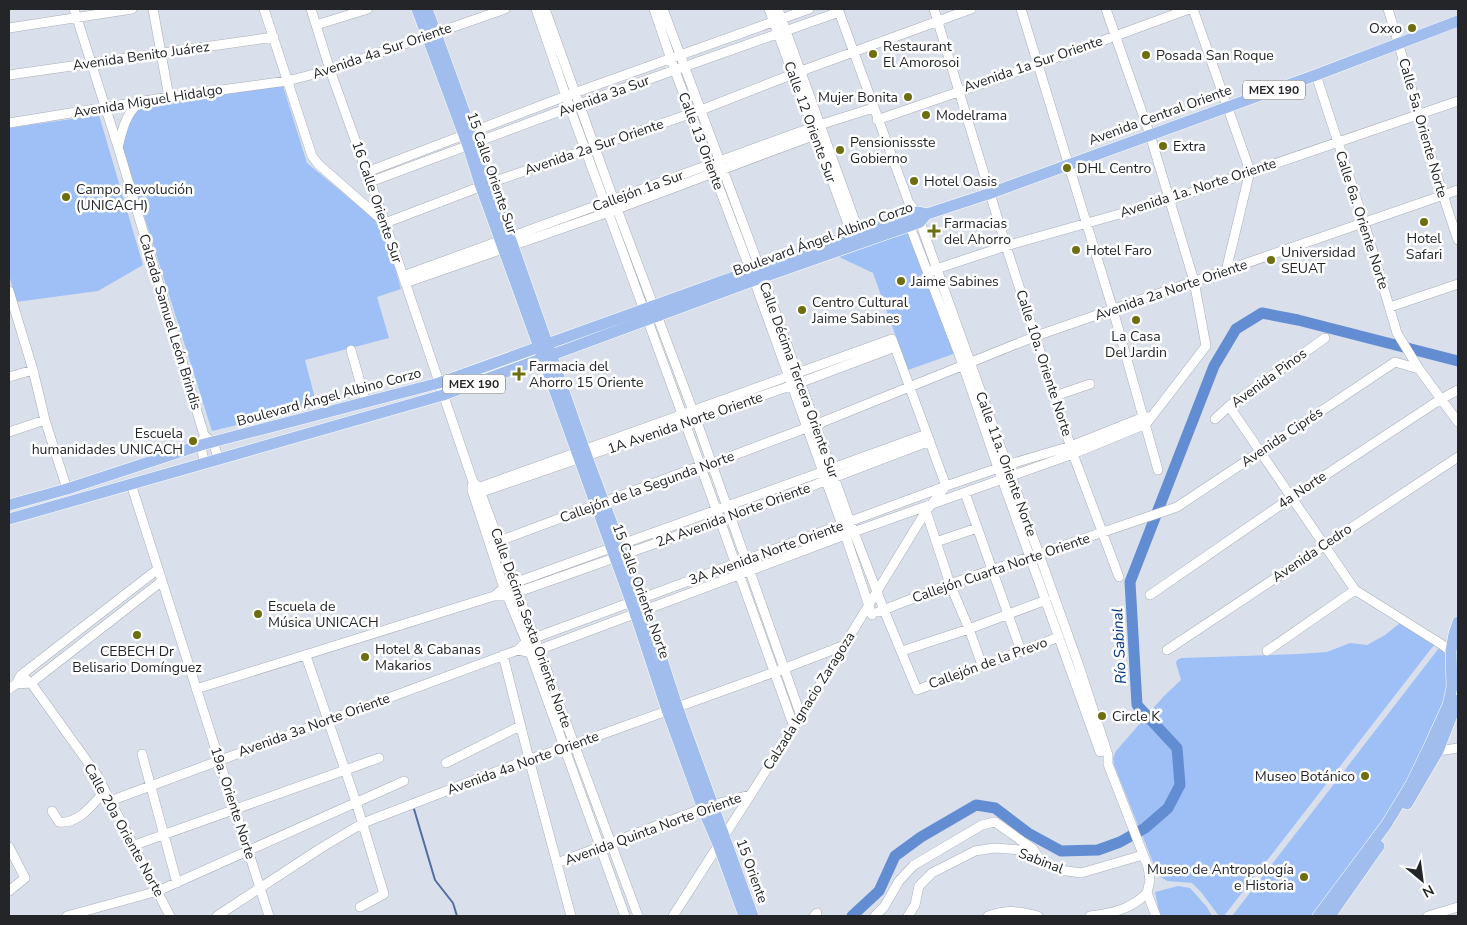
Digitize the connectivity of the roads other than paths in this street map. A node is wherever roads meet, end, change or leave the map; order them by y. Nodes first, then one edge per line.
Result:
1 (132, 9) edge
2 (153, 9) edge
3 (264, 9) edge
4 (311, 9) edge
5 (368, 9) edge
6 (417, 9) edge
7 (427, 9) edge
8 (505, 9) edge
9 (536, 9) edge
10 (545, 9) edge
11 (654, 9) edge
12 (663, 9) edge
13 (769, 9) edge
14 (778, 9) edge
15 (810, 9) edge
16 (934, 9) edge
17 (971, 9) edge
18 (1021, 9) edge
19 (1106, 9) edge
20 (1189, 9) edge
21 (1193, 9) edge
22 (1388, 9) edge
23 (838, 10) edge
24 (75, 13) edge
25 (778, 20) junction
26 (937, 21) junction
27 (1458, 21) edge
28 (316, 25) junction
29 (9, 28) edge
30 (787, 31) junction
31 (431, 34) junction
32 (777, 34) junction
33 (1116, 35) junction
34 (735, 36) junction
35 (274, 37) junction
36 (1399, 44) junction
37 (739, 47) junction
38 (853, 52) junction
39 (161, 53) junction
40 (680, 56) junction
41 (671, 59) junction
42 (92, 62) junction
43 (1039, 64) junction
44 (684, 67) junction
45 (330, 70) junction
46 (675, 70) junction
47 (798, 72) junction
48 (9, 75) edge
49 (1316, 75) junction
50 (287, 81) junction
51 (960, 90) junction
52 (576, 93) junction
53 (566, 96) junction
54 (169, 97) junction
55 (1458, 101) edge
56 (139, 102) junction
57 (580, 104) junction
58 (1228, 106) junction
59 (106, 108) junction
60 (570, 108) junction
61 (873, 108) junction
62 (701, 110) junction
63 (1420, 113) junction
64 (518, 114) junction
65 (691, 114) junction
66 (877, 120) junction
67 (9, 122) edge
68 (522, 126) junction
69 (818, 130) junction
70 (467, 133) junction
71 (1150, 135) junction
72 (1336, 142) junction
73 (472, 144) junction
74 (118, 147) junction
75 (430, 147) junction
76 (595, 147) junction
77 (585, 150) junction
78 (434, 158) junction
79 (1069, 164) junction
80 (717, 167) junction
81 (1250, 171) junction
82 (367, 172) junction
83 (370, 182) junction
84 (486, 185) junction
85 (1458, 190) edge
86 (991, 193) junction
87 (1442, 196) junction
88 (1169, 200) junction
89 (610, 202) junction
90 (614, 211) junction
91 (916, 218) junction
92 (575, 219) junction
93 (1364, 222) junction
94 (385, 223) junction
95 (1087, 224) junction
96 (856, 233) junction
97 (1458, 240) edge
98 (507, 243) junction
99 (1006, 246) junction
100 (936, 269) junction
101 (1226, 271) junction
102 (927, 272) junction
103 (757, 274) junction
104 (404, 279) junction
105 (1194, 281) junction
106 (1458, 284) edge
107 (9, 292) edge
108 (1390, 307) junction
109 (1113, 310) junction
110 (650, 313) junction
111 (12, 316) edge
112 (1036, 336) junction
113 (1325, 338) dead end
114 (893, 343) junction
115 (543, 345) junction
116 (351, 350) dead end
117 (548, 357) junction
118 (966, 364) junction
119 (1417, 365) junction
120 (33, 370) junction
121 (792, 375) junction
122 (9, 377) edge
123 (439, 383) junction
124 (795, 384) junction
125 (1090, 384) dead end
126 (910, 388) junction
127 (1458, 390) edge
128 (443, 395) junction
129 (1055, 396) junction
130 (1441, 398) junction
131 (366, 403) junction
132 (1229, 406) junction
133 (682, 414) junction
134 (694, 414) junction
135 (1147, 419) junction
136 (1215, 419) dead end
137 (45, 420) junction
138 (1458, 422) edge
139 (685, 423) junction
140 (811, 427) junction
141 (9, 432) edge
142 (928, 437) junction
143 (206, 441) junction
144 (1072, 450) junction
145 (1262, 452) junction
146 (582, 455) junction
147 (1458, 457) edge
148 (219, 459) junction
149 (205, 463) junction
150 (711, 464) junction
151 (700, 466) junction
152 (1002, 467) junction
153 (1158, 470) dead end
154 (828, 475) junction
155 (1006, 478) junction
156 (131, 484) junction
157 (946, 486) junction
158 (67, 488) junction
159 (476, 490) junction
160 (965, 493) junction
161 (1292, 497) junction
162 (599, 503) junction
163 (9, 505) edge
164 (727, 507) junction
165 (928, 508) junction
166 (717, 511) junction
167 (730, 517) junction
168 (9, 518) edge
169 (1144, 518) joint
170 (720, 520) junction
171 (846, 523) junction
172 (977, 528) junction
173 (1102, 533) junction
174 (850, 534) junction
175 (499, 541) junction
176 (936, 542) junction
177 (489, 545) junction
178 (1324, 545) junction
179 (618, 552) junction
180 (1034, 556) junction
181 (746, 560) junction
182 (736, 564) junction
183 (158, 569) junction
184 (991, 570) junction
185 (750, 571) junction
186 (740, 574) junction
187 (1119, 577) dead end
188 (162, 581) junction
189 (950, 584) junction
190 (516, 588) junction
191 (1355, 590) junction
192 (877, 591) junction
193 (505, 592) junction
194 (1150, 595) dead end
195 (1046, 600) junction
196 (868, 604) junction
197 (637, 606) junction
198 (884, 610) junction
199 (872, 615) junction
200 (1009, 615) junction
201 (859, 619) junction
202 (90, 622) junction
203 (1458, 622) edge
204 (969, 629) junction
205 (97, 632) junction
206 (1059, 637) junction
207 (530, 640) junction
208 (845, 644) junction
209 (518, 650) junction
210 (1167, 650) dead end
211 (534, 651) junction
212 (902, 651) junction
213 (1021, 651) junction
214 (1267, 651) dead end
215 (1454, 654) edge
216 (504, 655) junction
217 (306, 656) junction
218 (982, 665) junction
219 (1074, 665) junction
220 (783, 669) junction
221 (773, 672) junction
222 (21, 675) junction
223 (30, 683) junction
224 (12, 687) edge
225 (196, 689) junction
226 (917, 690) joint
227 (1458, 700) edge
228 (672, 708) junction
229 (801, 716) junction
230 (328, 720) junction
231 (520, 726) junction
232 (794, 727) junction
233 (575, 744) junction
234 (564, 748) junction
235 (1458, 748) edge
236 (1433, 750) junction
237 (142, 754) dead end
238 (379, 758) dead end
239 (528, 759) junction
240 (219, 760) junction
241 (446, 763) dead end
242 (344, 770) junction
243 (404, 781) dead end
244 (150, 786) junction
245 (1413, 787) junction
246 (105, 791) junction
247 (750, 795) junction
248 (110, 801) junction
249 (356, 802) junction
250 (708, 807) junction
251 (235, 809) junction
252 (52, 811) dead end
253 (362, 823) junction
254 (164, 834) junction
255 (721, 839) junction
256 (610, 845) junction
257 (132, 846) junction
258 (9, 847) edge
259 (599, 849) junction
260 (248, 851) junction
261 (1143, 853) junction
262 (1041, 860) junction
263 (557, 863) junction
264 (177, 883) junction
265 (260, 889) junction
266 (9, 891) edge
267 (158, 891) junction
268 (1147, 894) junction
269 (360, 907) dead end
270 (1458, 907) edge
271 (1443, 914) edge
272 (67, 916) edge
273 (170, 916) edge
274 (217, 916) edge
275 (269, 916) edge
276 (571, 916) edge
277 (625, 916) edge
278 (638, 916) edge
279 (673, 916) edge
280 (744, 916) edge
281 (753, 916) edge
282 (875, 916) edge
283 (908, 916) edge
284 (988, 916) edge
285 (1038, 916) edge
286 (1090, 916) edge
287 (1156, 916) edge
288 (1318, 916) edge
289 (1330, 916) edge
290 (1428, 916) edge

1 - 24 street
2 - 39 street
3 - 35 street
4 - 28 street, 16 Calle Oriente Sur
5 - 28 street
6 - 31 main road, 15 Calle Oriente Sur
7 - 31 main road, 15 Calle Oriente Sur
8 - 31 street, Avenida 4a Sur Oriente
9 - 53 street
10 - 52 street
11 - 41 street, Calle 13 Oriente
12 - 40 street, Calle Décima Tercera Oriente Sur
13 - 25 street, Calle 12 Oriente Sur
14 - 25 street, Calle 12 Oriente Sur
15 - 25 street, Avenida 3a Sur
16 - 26 street, Calle 10a. Oriente Norte
17 - 26 street, Avenida 2a Sur Oriente
18 - 43 street
19 - 33 street
20 - 33 street, Avenida 1a Sur Oriente
21 - 58 street
22 - 36 street, Calle 5a. Oriente Norte
23 - 30 street, Avenida 3a Sur
23 - 38 street
24 - 29 street
24 - 42 street, Calzada Samuel León Brindis
25 - 30 street, Calle 12 Oriente Sur
25 - 32 street, Calle 12 Oriente Sur
25 - 34 street, Avenida 3a Sur
26 - 38 street, Avenida 2a Sur Oriente
26 - 51 street, Calle 10a. Oriente Norte
27 - 36 main road, Avenida Central Oriente / MEX 190
28 - 45 street, 16 Calle Oriente Sur
30 - 32 street, Avenida 3a Sur
30 - 47 street, Calle 12 Oriente Sur
31 - 45 street, Avenida 4a Sur Oriente
31 - 70 main road, 15 Calle Oriente Sur
32 - 37 street, Avenida 3a Sur
32 - 47 street, Calle 12 Oriente Sur
33 - 43 street, Avenida 1a Sur Oriente
33 - 71 street
34 - 37 street
34 - 40 street, Avenida 3a Sur
35 - 39 street, Avenida Benito Juárez
35 - 50 street
36 - 49 main road, Avenida Central Oriente / MEX 190
36 - 63 street, Calle 5a. Oriente Norte
37 - 44 street, Avenida 3a Sur
38 - 47 street, Avenida 2a Sur Oriente
38 - 61 street
39 - 42 street, Avenida Benito Juárez
39 - 54 street
40 - 41 street, Avenida 3a Sur
40 - 44 street, Calle Décima Tercera Oriente Sur
41 - 46 street, Calle 13 Oriente
41 - 52 street, Avenida 3a Sur
42 - 48 street, Avenida Benito Juárez
42 - 59 street, Calzada Samuel León Brindis
43 - 51 street, Avenida 1a Sur Oriente
43 - 79 street
44 - 46 street, Avenida 3a Sur
44 - 62 street, Calle Décima Tercera Oriente Sur
45 - 50 street, Avenida 4a Sur Oriente
45 - 82 street, 16 Calle Oriente Sur
46 - 57 street, Avenida 3a Sur
46 - 65 street, Calle 13 Oriente
47 - 62 street, Avenida 2a Sur Oriente
47 - 69 street, Calle 12 Oriente Sur
49 - 58 main road, Avenida Central Oriente / MEX 190
49 - 72 street, Calle 6a. Oriente Norte
50 - 54 street, Avenida Miguel Hidalgo
50 - 94 street
51 - 66 street, Avenida 1a Sur Oriente
51 - 86 street, Calle 10a. Oriente Norte
52 - 53 street, Avenida 3a Sur
52 - 57 street
53 - 60 street
53 - 64 street, Avenida 3a Sur
54 - 56 street, Avenida Miguel Hidalgo
55 - 63 street, Avenida 1a. Norte Oriente
56 - 59 street, Avenida Miguel Hidalgo
56 - 74 street
57 - 60 street, Avenida 3a Sur
57 - 76 street
58 - 71 main road, Avenida Central Oriente / MEX 190
58 - 81 street
59 - 67 street, Avenida Miguel Hidalgo
59 - 74 street, Calzada Samuel León Brindis
60 - 68 street, Avenida 3a Sur
60 - 77 street
61 - 66 street
61 - 69 street, Callejón 1a Sur
62 - 65 street, Avenida 2a Sur Oriente
62 - 80 street, Calle Décima Tercera Oriente Sur
63 - 72 street, Avenida 1a. Norte Oriente
63 - 87 street, Calle 5a. Oriente Norte
64 - 68 street
64 - 70 street, Avenida 3a Sur
65 - 76 street, Avenida 2a Sur Oriente
65 - 80 street, Calle 13 Oriente
66 - 91 street
68 - 73 street, Avenida 3a Sur
69 - 80 street, Callejón 1a Sur
69 - 96 street, Calle 12 Oriente Sur
70 - 73 main road, 15 Calle Oriente Sur
70 - 75 street, Avenida 3a Sur
71 - 79 main road, Avenida Central Oriente / MEX 190
71 - 88 street
72 - 81 street, Avenida 1a. Norte Oriente
72 - 93 street, Calle 6a. Oriente Norte
73 - 78 street, Avenida 3a Sur
73 - 84 main road, 15 Calle Oriente Sur
74 - 143 street, Calzada Samuel León Brindis
75 - 78 street
75 - 82 street, Avenida 3a Sur
76 - 77 street, Avenida 2a Sur Oriente
76 - 89 street
77 - 84 street, Avenida 2a Sur Oriente
77 - 89 street
78 - 83 street, Avenida 3a Sur
79 - 86 main road, Avenida Central Oriente / MEX 190
79 - 95 street
80 - 89 street, Callejón 1a Sur
80 - 90 street, Callejón 1a Sur
80 - 103 street, Calle Décima Tercera Oriente Sur
81 - 88 street, Avenida 1a. Norte Oriente
81 - 101 street
82 - 83 street, 16 Calle Oriente Sur
83 - 94 street, 16 Calle Oriente Sur
84 - 94 street, Avenida 2a Sur Oriente
84 - 98 main road, 15 Calle Oriente Sur
85 - 87 street, Avenida 2a Norte Oriente
86 - 91 main road, Avenida Central Oriente / MEX 190
86 - 99 street, Calle 10a. Oriente Norte
87 - 93 street, Avenida 2a Norte Oriente
87 - 97 street, Calle 5a. Oriente Norte
88 - 95 street, Avenida 1a. Norte Oriente
88 - 105 street
89 - 90 street
89 - 92 street, Callejón 1a Sur
90 - 92 street, Callejón 1a Sur
90 - 110 street
91 - 96 main road, Boulevard Ángel Albino Corzo / MEX 190
91 - 100 street, Calle 11a. Oriente Norte
91 - 102 street, Calle 11a. Oriente Norte
91 - 103 main road, Boulevard Ángel Albino Corzo / MEX 190
92 - 98 street, Callejón 1a Sur
93 - 101 street, Avenida 2a Norte Oriente
93 - 108 street, Calle 6a. Oriente Norte
94 - 104 street, 16 Calle Oriente Sur
95 - 99 street, Avenida 1a. Norte Oriente
95 - 109 street
96 - 103 main road, Boulevard Ángel Albino Corzo / MEX 190
98 - 104 street, Callejón 1a Sur
98 - 115 main road, 15 Calle Oriente Sur
99 - 100 street, Avenida 1a. Norte Oriente
99 - 112 street, Calle 10a. Oriente Norte
100 - 102 street, Avenida 1a. Norte Oriente
100 - 118 street, Calle 11a. Oriente Norte
101 - 105 street, Avenida 2a Norte Oriente
102 - 118 street, Calle 11a. Oriente Norte
103 - 110 main road, Boulevard Ángel Albino Corzo / MEX 190
103 - 121 street, Calle Décima Tercera Oriente Sur
104 - 123 street, 16 Calle Oriente Sur
105 - 109 street, Avenida 2a Norte Oriente
105 - 135 street
106 - 108 street
107 - 111 street
108 - 119 street, Calle 6a. Oriente Norte
109 - 112 street, Avenida 2a Norte Oriente
109 - 135 street
110 - 115 main road, Boulevard Ángel Albino Corzo / MEX 190
110 - 117 main road, Boulevard Ángel Albino Corzo / MEX 190
110 - 133 street
110 - 134 street
111 - 120 street
112 - 118 street, Avenida 2a Norte Oriente
112 - 129 street, Calle 10a. Oriente Norte
113 - 132 street, Avenida Pinos
114 - 121 street, 1A Avenida Norte Oriente
114 - 124 street, 1A Avenida Norte Oriente
114 - 126 street
115 - 117 main road, 15 Calle Oriente Norte
115 - 123 main road, Boulevard Ángel Albino Corzo / MEX 190
116 - 131 street
117 - 128 main road, Boulevard Ángel Albino Corzo / MEX 190
117 - 146 main road, 15 Calle Oriente Norte
118 - 126 street, Avenida 2a Norte Oriente
118 - 152 street, Calle 11a. Oriente Norte
119 - 130 street, Calle 6a. Oriente Norte
119 - 145 street, Avenida Ciprés
120 - 122 street
120 - 137 street
121 - 124 street, Calle Décima Tercera Oriente Sur
121 - 134 street, 1A Avenida Norte Oriente
123 - 128 street, 16 Calle Oriente Sur
123 - 131 main road, Boulevard Ángel Albino Corzo / MEX 190
124 - 134 street, 1A Avenida Norte Oriente
124 - 140 street, Calle Décima Tercera Oriente Sur
125 - 129 street
126 - 140 street, Callejón de la Segunda Norte
126 - 142 street
127 - 130 street, 4a Norte
128 - 148 main road, Boulevard Ángel Albino Corzo / MEX 190
128 - 159 street, Calle Décima Sexta Oriente Norte
129 - 144 street, Calle 10a. Oriente Norte
130 - 138 street, Calle 6a. Oriente Norte
130 - 161 street, 4a Norte
131 - 143 main road, Boulevard Ángel Albino Corzo / MEX 190
132 - 136 street, Avenida Pinos
132 - 145 street
133 - 134 street, 1A Avenida Norte Oriente
133 - 139 street
133 - 146 street, 1A Avenida Norte Oriente
134 - 139 street, 1A Avenida Norte Oriente
134 - 150 street
135 - 144 street
135 - 153 street
137 - 141 street
137 - 158 street
139 - 146 street, 1A Avenida Norte Oriente
139 - 151 street
140 - 150 street, Callejón de la Segunda Norte
140 - 154 street, Calle Décima Tercera Oriente Sur
142 - 154 street, 2A Avenida Norte Oriente
142 - 157 street
143 - 148 street, Calzada Samuel León Brindis
143 - 149 street, Calzada Samuel León Brindis
143 - 158 main road, Boulevard Ángel Albino Corzo / MEX 190
144 - 152 street, 3A Avenida Norte Oriente
144 - 155 street, 3A Avenida Norte Oriente
144 - 173 street, Calle 10a. Oriente Norte
145 - 161 street
145 - 169 street, Avenida Ciprés
146 - 159 street, 1A Avenida Norte Oriente
146 - 162 main road, 15 Calle Oriente Norte
147 - 178 street, Avenida Cedro
148 - 149 main road, Boulevard Ángel Albino Corzo / MEX 190
149 - 156 main road, Boulevard Ángel Albino Corzo / MEX 190
150 - 151 street, Callejón de la Segunda Norte
150 - 164 street
151 - 162 street, Callejón de la Segunda Norte
151 - 166 street
152 - 155 street, Calle 11a. Oriente Norte
152 - 157 street, 3A Avenida Norte Oriente
154 - 164 street, 2A Avenida Norte Oriente
154 - 167 street, 2A Avenida Norte Oriente
154 - 171 street, Calle Décima Tercera Oriente Sur
155 - 160 street, 3A Avenida Norte Oriente
155 - 180 street, Calle 11a. Oriente Norte
156 - 168 main road, Boulevard Ángel Albino Corzo / MEX 190
156 - 183 street, 19a. Oriente Norte
157 - 165 street, Calzada Ignacio Zaragoza
157 - 171 street, 3A Avenida Norte Oriente
158 - 163 main road, Boulevard Ángel Albino Corzo / MEX 190
159 - 175 street, Calle Décima Sexta Oriente Norte
159 - 177 street, Calle Décima Sexta Oriente Norte
160 - 165 street, 3A Avenida Norte Oriente
160 - 172 street
161 - 178 street
161 - 194 street, 4a Norte
162 - 175 street, Callejón de la Segunda Norte
162 - 179 main road, 15 Calle Oriente Norte
164 - 166 street, 2A Avenida Norte Oriente
164 - 167 street
165 - 174 street, 3A Avenida Norte Oriente
165 - 176 street
165 - 192 street, Calzada Ignacio Zaragoza
166 - 170 street
166 - 179 street, 2A Avenida Norte Oriente
167 - 170 street, 2A Avenida Norte Oriente
167 - 181 street
169 - 173 street, Callejón Cuarta Norte Oriente
170 - 179 street, 2A Avenida Norte Oriente
170 - 182 street
171 - 174 street, Calle Décima Tercera Oriente Sur
171 - 181 street, 3A Avenida Norte Oriente
172 - 176 street
172 - 184 street
173 - 180 street, Callejón Cuarta Norte Oriente
173 - 187 street, Calle 10a. Oriente Norte
174 - 185 street, 3A Avenida Norte Oriente
174 - 192 street, Calle Décima Tercera Oriente Sur
174 - 196 street, Calle Décima Tercera Oriente Sur
175 - 177 street, Callejón de la Segunda Norte
175 - 190 street, Calle Décima Sexta Oriente Norte
176 - 189 street
177 - 193 street, Calle Décima Sexta Oriente Norte
178 - 191 street
178 - 210 street, Avenida Cedro
179 - 190 street, 2A Avenida Norte Oriente
179 - 197 main road, 15 Calle Oriente Norte
180 - 184 street, Callejón Cuarta Norte Oriente
180 - 195 street, Calle 11a. Oriente Norte
180 - 219 street, Calle 11a. Oriente Norte
181 - 182 street, 3A Avenida Norte Oriente
181 - 185 street
182 - 186 street
182 - 197 street, 3A Avenida Norte Oriente
183 - 188 street, 19a. Oriente Norte
183 - 202 street
184 - 189 street, Callejón Cuarta Norte Oriente
184 - 200 street
185 - 186 street, 3A Avenida Norte Oriente
185 - 220 street
186 - 197 street, 3A Avenida Norte Oriente
186 - 221 street
188 - 205 street
188 - 225 street, 19a. Oriente Norte
189 - 198 street, Callejón Cuarta Norte Oriente
189 - 204 street
190 - 193 street, 2A Avenida Norte Oriente
190 - 207 street, Calle Décima Sexta Oriente Norte
191 - 214 street
191 - 215 street
192 - 196 street, Calzada Ignacio Zaragoza
192 - 198 street, Calle Décima Tercera Oriente Sur
193 - 207 street, Calle Décima Sexta Oriente Norte
193 - 217 street
195 - 200 street
195 - 206 street, Calle 11a. Oriente Norte
196 - 199 street, Calle Décima Tercera Oriente Sur
196 - 201 street, Calzada Ignacio Zaragoza
197 - 207 street, 3A Avenida Norte Oriente
197 - 211 street, 3A Avenida Norte Oriente
197 - 228 main road, 15 Calle Oriente Norte
198 - 199 street, Callejón Cuarta Norte Oriente
198 - 212 street, Calle Décima Tercera Oriente Sur
199 - 201 street, Callejón Cuarta Norte Oriente
200 - 204 street
200 - 213 street
201 - 208 street, Calzada Ignacio Zaragoza
202 - 205 street
202 - 222 street
203 - 215 main road
204 - 212 street
204 - 218 street
205 - 223 street
206 - 213 street, Callejón de la Prevo
206 - 219 street, Calle 11a. Oriente Norte
207 - 209 street, Avenida 3a Norte Oriente
207 - 211 street, Calle Décima Sexta Oriente Norte
208 - 220 street, Avenida 4a Norte Oriente
208 - 229 street, Calzada Ignacio Zaragoza
209 - 211 street
209 - 216 street, Avenida 3a Norte Oriente
211 - 233 street, Calle Décima Sexta Oriente Norte
211 - 234 street, Calle Décima Sexta Oriente Norte
212 - 226 street, Calle Décima Tercera Oriente Sur
213 - 218 street, Callejón de la Prevo
215 - 236 main road
216 - 230 street, Avenida 3a Norte Oriente
216 - 231 street
217 - 225 street
217 - 230 street
218 - 226 street, Callejón de la Prevo
219 - 261 street, Calle 11a. Oriente Norte
220 - 221 street, Avenida 4a Norte Oriente
220 - 229 street
221 - 228 street, Avenida 4a Norte Oriente
221 - 232 street
222 - 223 street, Calle 20a Oriente Norte
222 - 224 street
223 - 224 street
223 - 246 street, Calle 20a Oriente Norte
225 - 240 street, 19a. Oriente Norte
227 - 236 main road
228 - 233 street, Avenida 4a Norte Oriente
228 - 250 main road, 15 Calle Oriente Norte
229 - 232 street, Calzada Ignacio Zaragoza
230 - 240 street, Avenida 3a Norte Oriente
230 - 242 street
231 - 239 street
231 - 241 street
232 - 247 street, Calzada Ignacio Zaragoza
233 - 234 street, Avenida 4a Norte Oriente
233 - 256 street, Calle Décima Sexta Oriente Norte
234 - 239 street, Avenida 4a Norte Oriente
234 - 259 street, Calle Décima Sexta Oriente Norte
235 - 236 street
236 - 245 main road
237 - 244 street
238 - 242 street
239 - 253 street, Avenida 4a Norte Oriente
239 - 263 street
240 - 244 street, Avenida 3a Norte Oriente
240 - 251 street, 19a. Oriente Norte
242 - 249 street
242 - 251 street
243 - 249 street
244 - 248 street, Avenida 3a Norte Oriente
244 - 254 street
245 - 288 main road
245 - 289 main road
246 - 248 street, Calle 20a Oriente Norte
246 - 252 street
247 - 250 street, Avenida Quinta Norte Oriente
247 - 255 street, Calzada Ignacio Zaragoza
248 - 257 street, Calle 20a Oriente Norte
249 - 253 street
249 - 260 street
250 - 255 main road, 15 Calle Oriente Norte
250 - 256 street, Avenida Quinta Norte Oriente
251 - 254 street
251 - 260 street, 19a. Oriente Norte
253 - 265 street, Avenida 4a Norte Oriente
253 - 269 street
254 - 257 street
254 - 264 street
255 - 279 street, Calzada Ignacio Zaragoza
255 - 280 main road, 15 Oriente
255 - 281 main road, 15 Oriente
256 - 259 street, Avenida Quinta Norte Oriente
256 - 278 street, Calle Décima Sexta Oriente Norte
257 - 267 street, Calle 20a Oriente Norte
258 - 266 street
259 - 263 street, Avenida Quinta Norte Oriente
259 - 277 street, Calle Décima Sexta Oriente Norte
260 - 264 street
260 - 265 street, 19a. Oriente Norte
261 - 262 street, Sabinal
261 - 268 street, Calle 11a. Oriente Norte
262 - 282 street
262 - 283 street, Sabinal
263 - 276 street
264 - 267 street
265 - 274 street, Avenida 4a Norte Oriente
265 - 275 street, 19a. Oriente Norte
267 - 272 street
267 - 273 street, Calle 20a Oriente Norte
268 - 286 street
268 - 287 street
270 - 271 street
271 - 290 street
284 - 285 street

